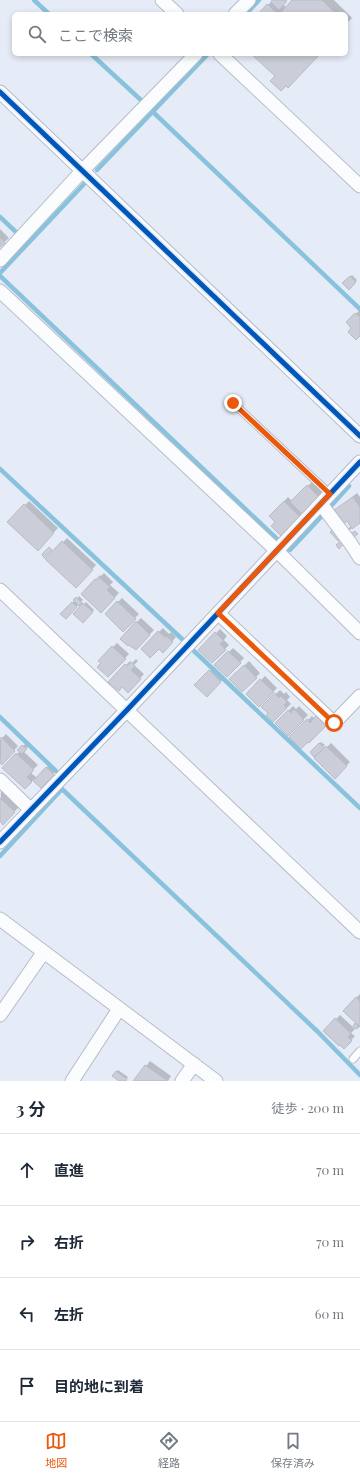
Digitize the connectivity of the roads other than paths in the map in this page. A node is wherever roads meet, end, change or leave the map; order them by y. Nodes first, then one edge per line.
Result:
1 (162, 0) edge
2 (249, 0) edge
3 (175, 12) edge
4 (237, 12) edge
5 (194, 56) edge
6 (222, 56) edge
7 (0, 92) edge
8 (83, 170) junction
9 (360, 186) edge
10 (0, 260) edge
11 (0, 291) edge
12 (233, 403) dead end
13 (360, 436) edge
14 (358, 469) edge
15 (330, 494) junction
16 (320, 504) junction
17 (277, 551) junction
18 (360, 558) edge
19 (0, 590) edge
20 (218, 613) junction
21 (360, 633) edge
22 (360, 696) edge
23 (127, 710) junction
24 (0, 780) edge
25 (31, 810) junction
26 (0, 841) edge
27 (0, 919) edge
28 (360, 932) edge
29 (43, 953) junction
30 (120, 1009) junction
31 (0, 1015) edge
32 (360, 1051) edge
33 (353, 1059) dead end
34 (194, 1064) junction
35 (72, 1081) edge
36 (182, 1081) edge
37 (216, 1081) edge

1 - 3 street
2 - 4 street
5 - 8 street
6 - 9 street
7 - 8 street
8 - 10 street
8 - 13 street
11 - 17 street
12 - 15 lane
14 - 15 street
15 - 16 street
16 - 17 street
16 - 18 street
17 - 20 street
17 - 21 street
19 - 23 street
20 - 22 street
20 - 23 street
23 - 25 street
23 - 28 street
24 - 25 street
25 - 26 street
27 - 29 street
29 - 30 street
29 - 31 street
30 - 34 street
30 - 35 street
32 - 33 lane
34 - 36 street
34 - 37 street

